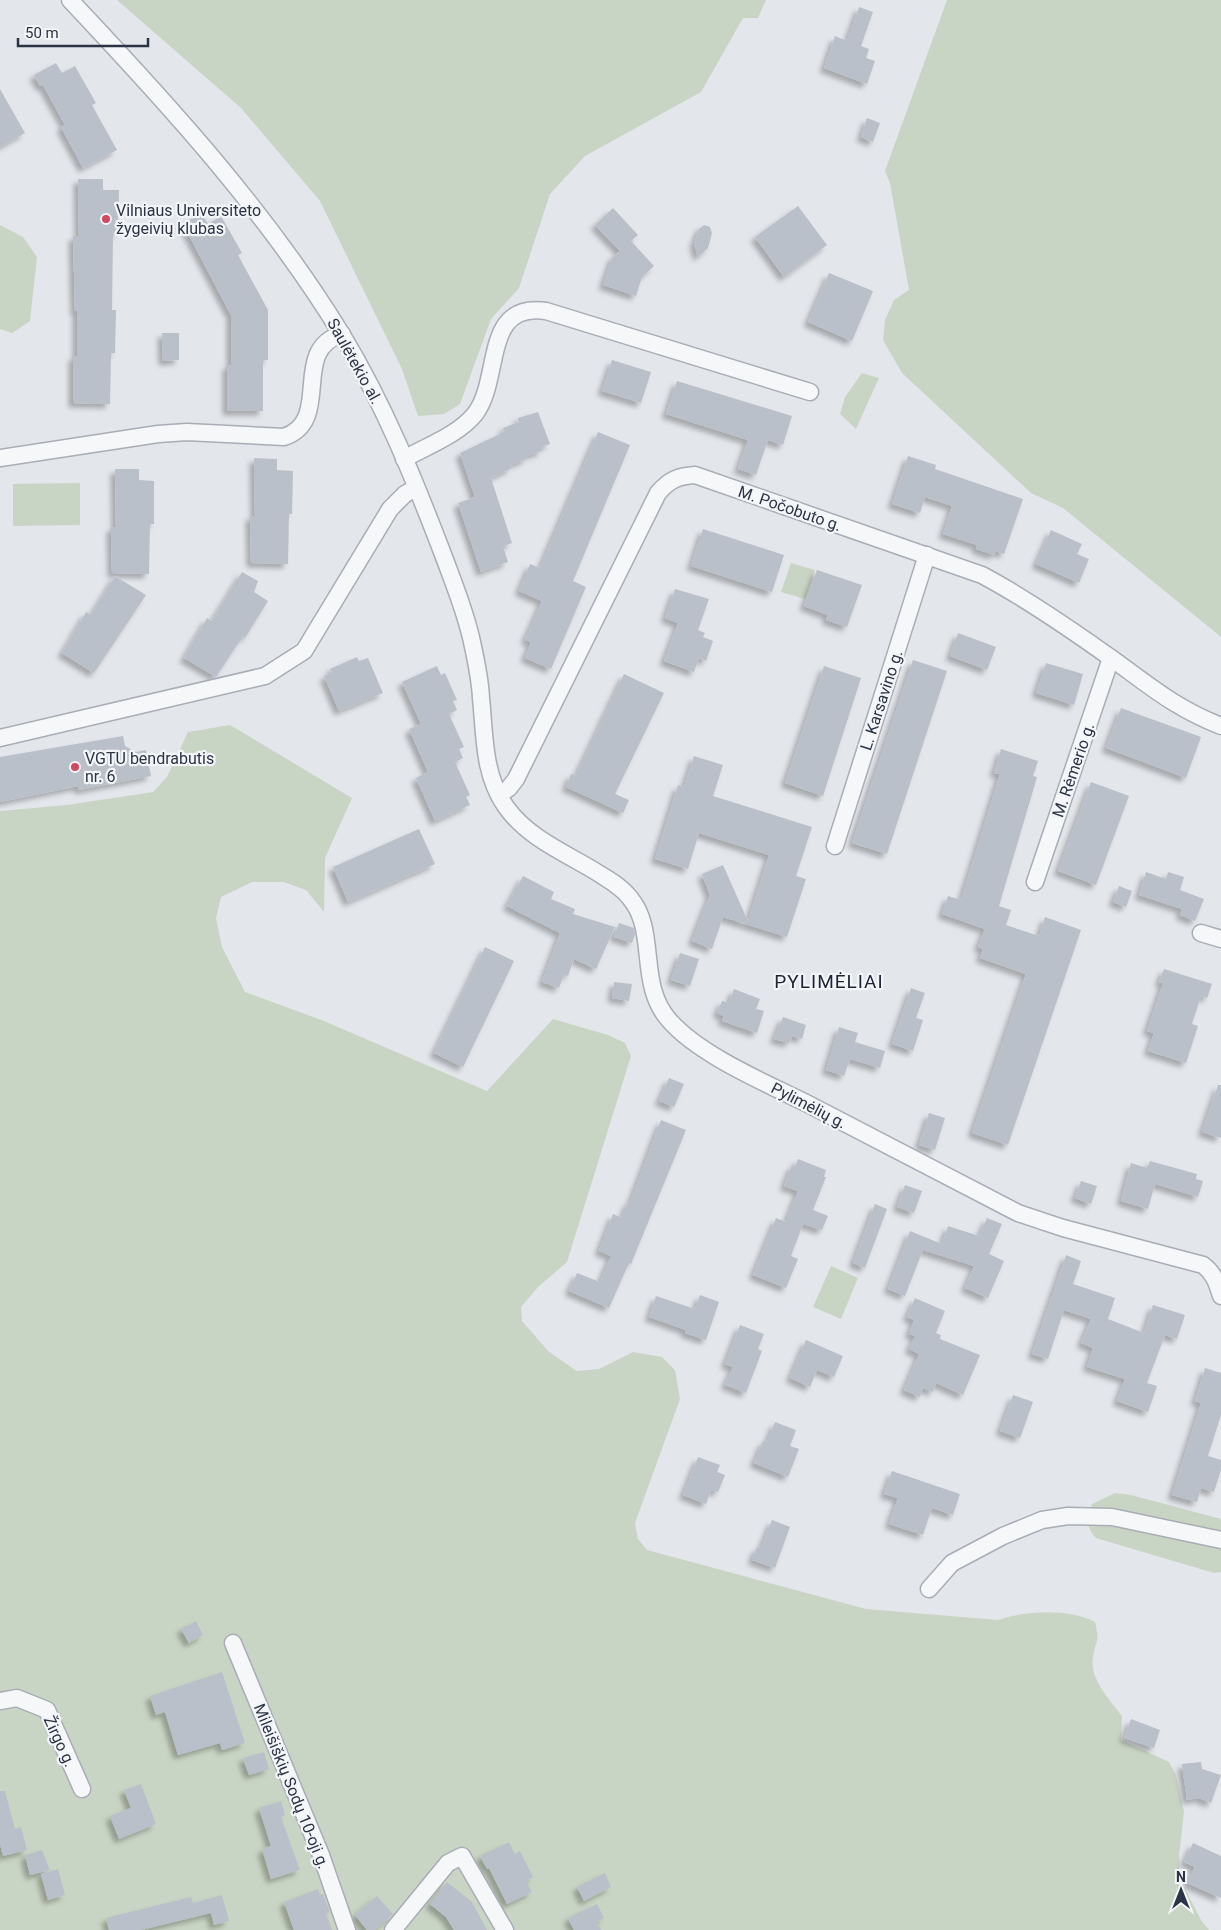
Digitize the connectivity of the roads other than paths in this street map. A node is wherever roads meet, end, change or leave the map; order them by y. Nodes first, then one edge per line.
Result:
1 (70, 0) edge
2 (342, 334) junction
3 (810, 392) dead end
4 (0, 458) edge
5 (404, 459) junction
6 (416, 488) junction
7 (927, 554) junction
8 (1111, 658) junction
9 (1221, 726) edge
10 (0, 738) edge
11 (499, 795) junction
12 (835, 846) dead end
13 (1035, 882) dead end
14 (1200, 932) dead end
15 (1221, 939) edge
16 (1216, 1268) edge
17 (1221, 1296) edge
18 (1221, 1540) edge
19 (929, 1589) dead end
20 (233, 1643) dead end
21 (0, 1701) edge
22 (82, 1789) dead end
23 (347, 1930) edge
24 (393, 1930) edge
25 (505, 1930) edge

1 - 2 street, Saulėtekio al.
2 - 4 street
2 - 5 street, Saulėtekio al.
3 - 5 street
5 - 6 street, Saulėtekio al.
6 - 10 street
6 - 11 street, Saulėtekio al.
7 - 8 street, M. Počobuto g.
7 - 11 street, M. Počobuto g.
7 - 12 street, L. Karsavino g.
8 - 9 street, M. Počobuto g.
8 - 13 street, M. Rėmerio g.
11 - 16 street, Pylimėlių g.
14 - 15 street
16 - 17 street, Pylimėlių g.
18 - 19 street
20 - 23 street, Mileišiškių Sodų 10-oji g.
21 - 22 street, Žirgo g.
24 - 25 street

